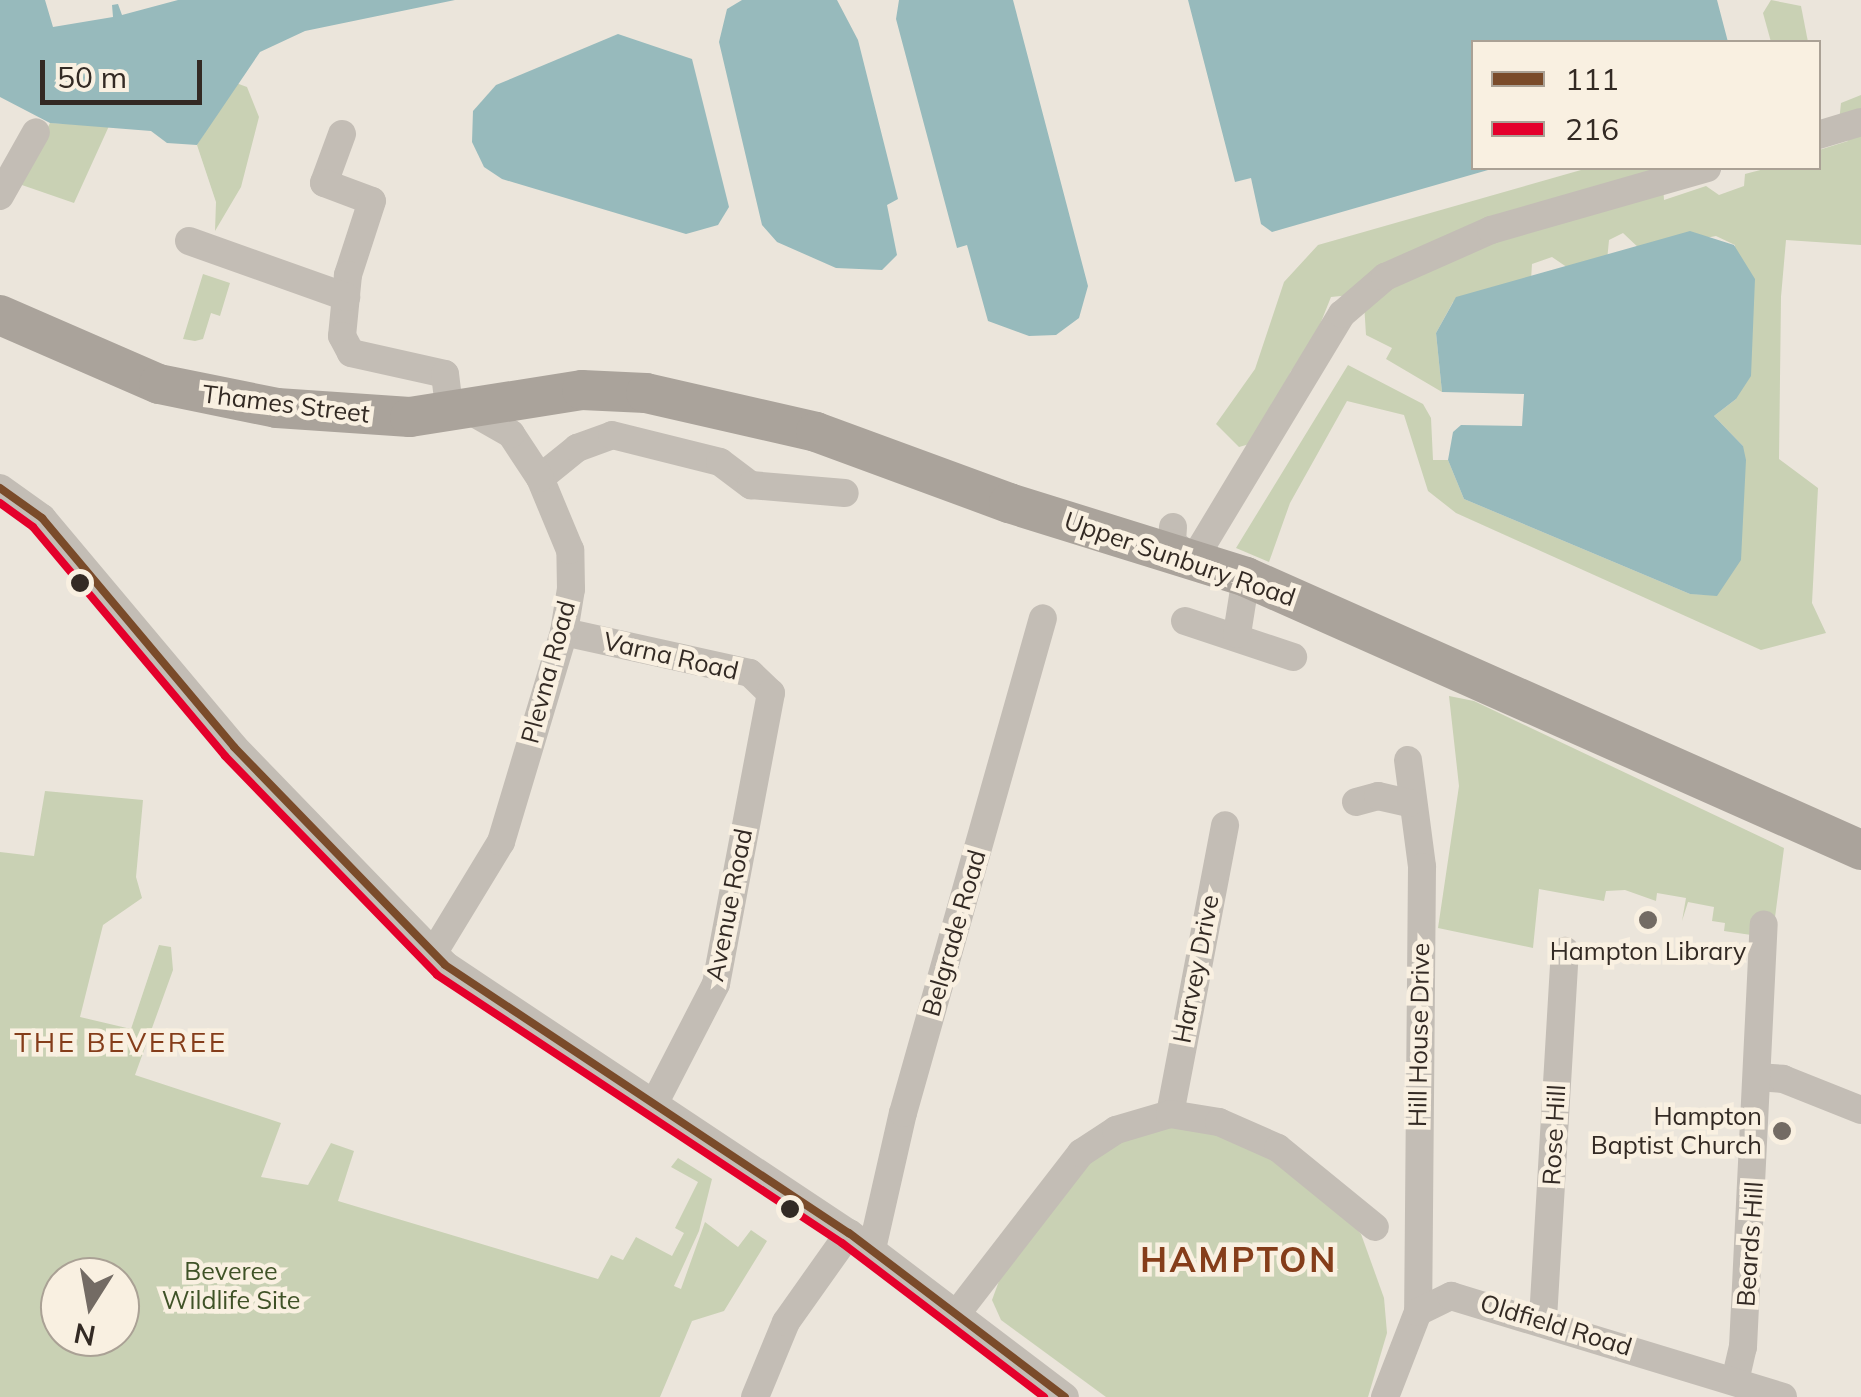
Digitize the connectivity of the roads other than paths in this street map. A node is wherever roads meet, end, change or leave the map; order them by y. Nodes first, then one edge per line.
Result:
1 (1861, 122) edge
2 (36, 132) dead end
3 (342, 134) dead end
4 (1821, 134) edge
5 (1700, 170) edge
6 (0, 196) edge
7 (189, 241) dead end
8 (346, 298) junction
9 (0, 315) edge
10 (458, 410) junction
11 (540, 478) junction
12 (0, 488) edge
13 (845, 494) dead end
14 (1184, 543) junction
15 (1246, 577) junction
16 (1043, 618) dead end
17 (1185, 621) dead end
18 (564, 632) junction
19 (1237, 634) junction
20 (1294, 657) dead end
21 (771, 693) joint
22 (1408, 760) dead end
23 (1356, 802) dead end
24 (1408, 803) junction
25 (1225, 824) dead end
26 (1861, 850) edge
27 (1764, 925) dead end
28 (1565, 951) dead end
29 (434, 952) junction
30 (1758, 1078) junction
31 (654, 1106) junction
32 (1861, 1110) edge
33 (1170, 1114) junction
34 (1376, 1227) dead end
35 (861, 1241) junction
36 (958, 1312) junction
37 (1418, 1312) junction
38 (1543, 1319) junction
39 (1735, 1381) junction
40 (1055, 1394) edge
41 (755, 1397) edge
42 (1385, 1397) edge
43 (1783, 1397) edge

1 - 4 street
2 - 6 street
3 - 8 street
5 - 14 street
7 - 8 street
8 - 10 street
9 - 10 highway, Thames Street
10 - 11 street, Plevna Road
10 - 14 highway, Upper Sunbury Road
11 - 13 street
11 - 18 street, Plevna Road
12 - 29 street
14 - 15 highway, Upper Sunbury Road
15 - 19 street
15 - 26 highway, Upper Sunbury Road
16 - 35 street, Belgrade Road
17 - 19 street
18 - 21 street, Varna Road
18 - 29 street, Plevna Road
19 - 20 street
21 - 31 street, Avenue Road
22 - 24 street, Hill House Drive
23 - 24 street
24 - 37 street, Hill House Drive
25 - 33 street, Harvey Drive
27 - 30 street, Beards Hill
28 - 38 street, Rose Hill
29 - 31 street
30 - 32 street
30 - 39 street, Beards Hill
31 - 35 street
33 - 34 street
33 - 36 street
35 - 36 street
35 - 41 street
36 - 40 street
37 - 38 street, Oldfield Road
37 - 42 street
38 - 39 street, Oldfield Road
39 - 43 street, Oldfield Road

